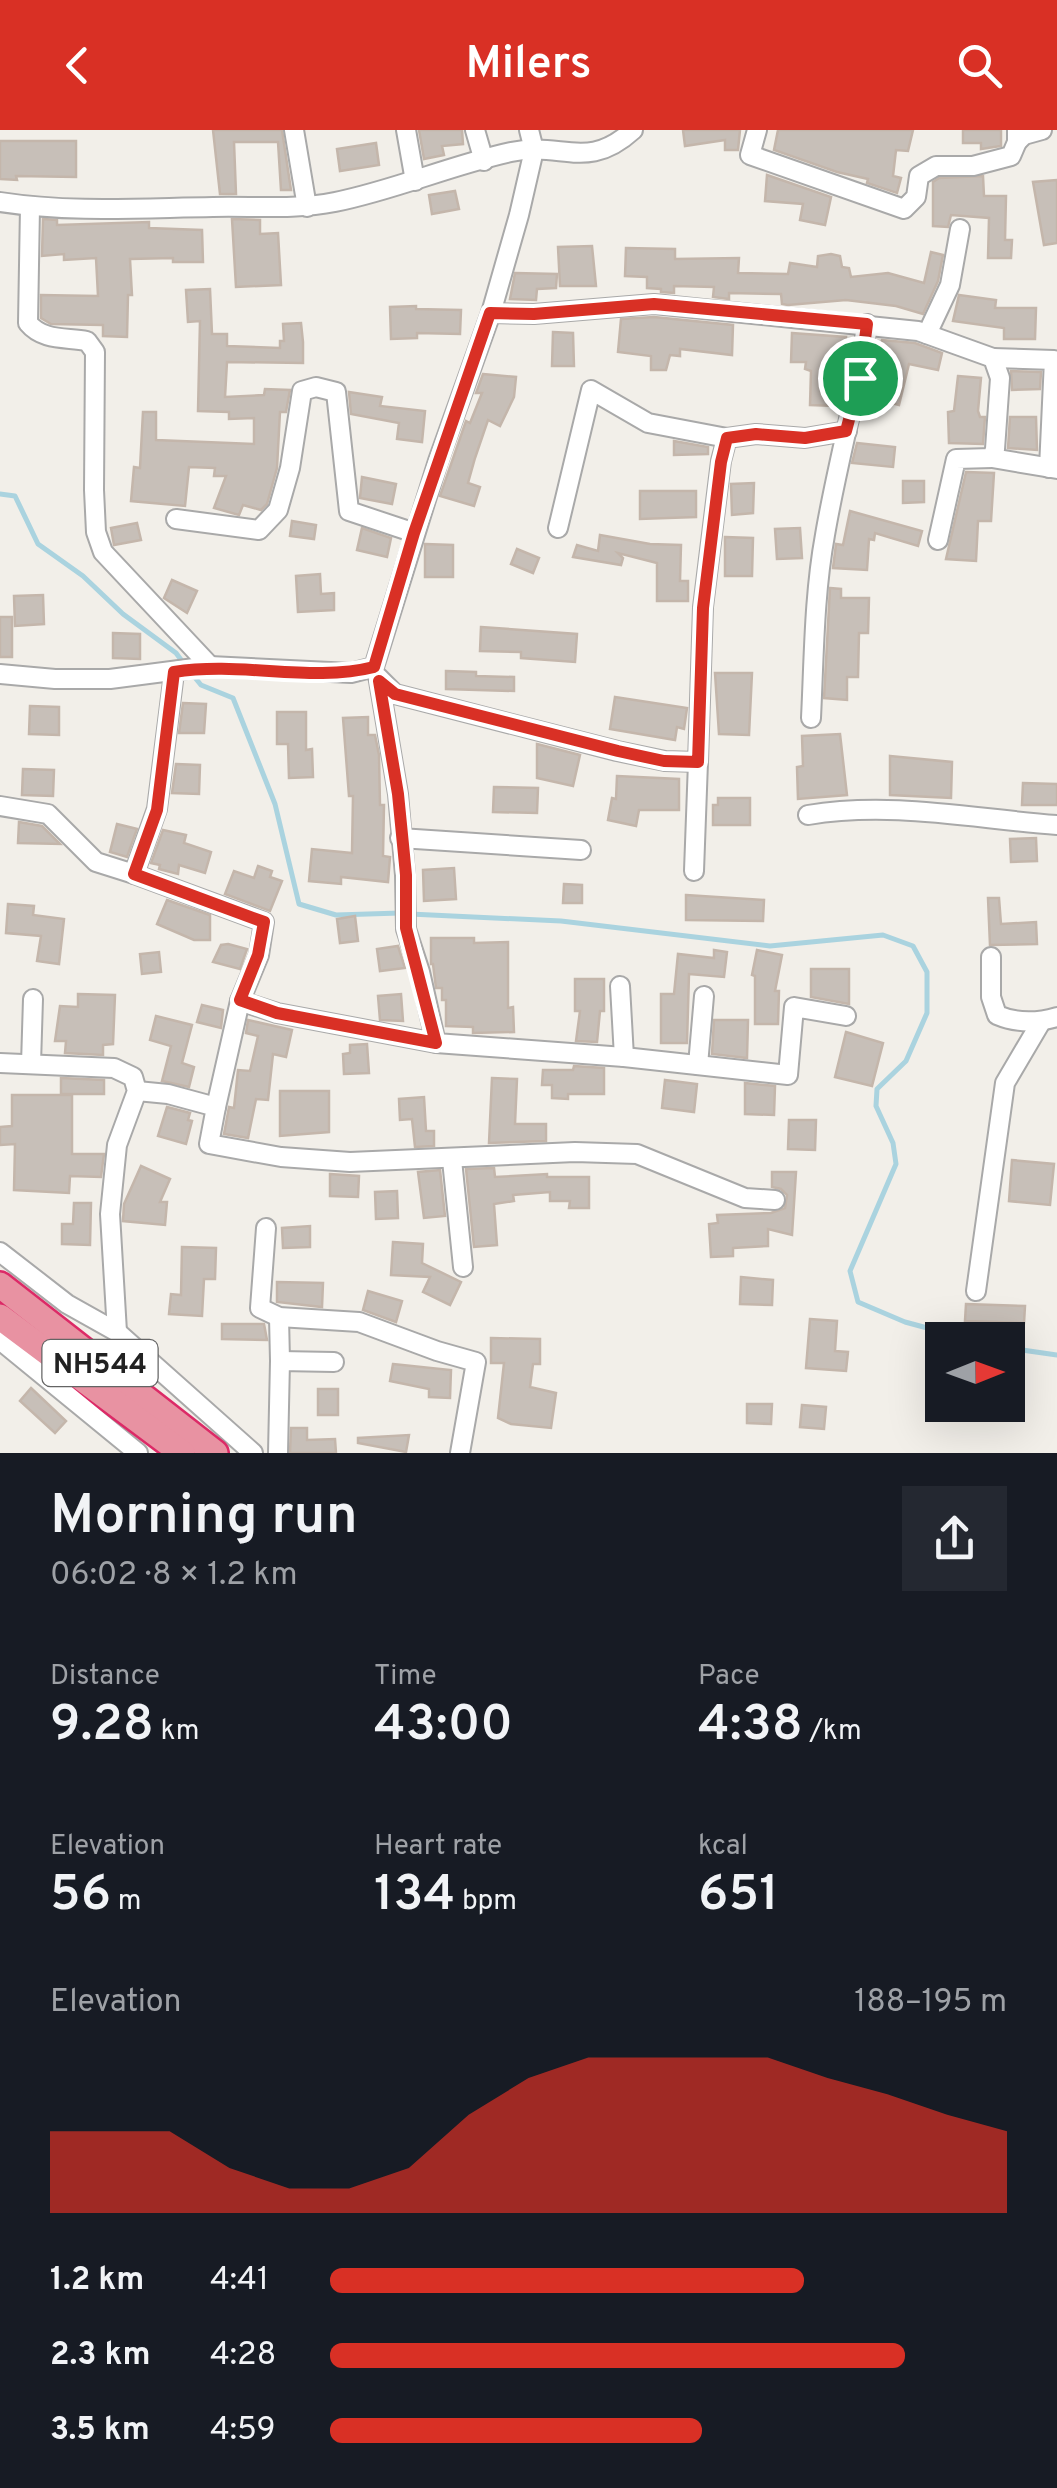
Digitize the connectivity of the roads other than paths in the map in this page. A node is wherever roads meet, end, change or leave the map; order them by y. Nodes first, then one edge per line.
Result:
1 (294, 130) edge
2 (406, 130) edge
3 (476, 130) edge
4 (530, 130) edge
5 (633, 130) edge
6 (756, 130) edge
7 (1042, 130) edge
8 (1016, 136) edge
9 (534, 150) junction
10 (484, 161) junction
11 (415, 182) junction
12 (0, 202) edge
13 (30, 207) junction
14 (307, 207) junction
15 (960, 229) dead end
16 (490, 313) junction
17 (867, 324) junction
18 (927, 334) junction
19 (993, 358) junction
20 (846, 431) junction
21 (727, 438) junction
22 (992, 458) junction
23 (1053, 469) edge
24 (176, 519) dead end
25 (558, 528) dead end
26 (414, 533) junction
27 (938, 540) dead end
28 (191, 670) junction
29 (0, 674) edge
30 (377, 674) junction
31 (811, 718) dead end
32 (698, 762) junction
33 (0, 806) edge
34 (808, 815) dead end
35 (1057, 825) edge
36 (400, 838) junction
37 (582, 850) dead end
38 (694, 870) dead end
39 (134, 874) junction
40 (990, 956) dead end
41 (620, 986) dead end
42 (704, 996) dead end
43 (33, 999) dead end
44 (240, 1000) junction
45 (846, 1016) dead end
46 (1049, 1020) edge
47 (436, 1043) junction
48 (624, 1057) junction
49 (0, 1064) edge
50 (31, 1064) junction
51 (698, 1065) junction
52 (136, 1091) junction
53 (216, 1108) junction
54 (452, 1160) junction
55 (775, 1200) dead end
56 (266, 1228) dead end
57 (0, 1252) edge
58 (463, 1266) dead end
59 (976, 1292) dead end
60 (4, 1298) edge
61 (67, 1304) junction
62 (279, 1317) junction
63 (117, 1332) junction
64 (0, 1340) edge
65 (280, 1361) junction
66 (334, 1362) dead end
67 (138, 1453) edge
68 (182, 1453) edge
69 (215, 1453) edge
70 (253, 1453) edge
71 (278, 1453) edge
72 (460, 1453) edge

1 - 14 street
2 - 11 street
3 - 10 street
4 - 9 street
5 - 9 street
6 - 8 street
7 - 8 street
9 - 10 street
9 - 16 street
10 - 11 street
11 - 14 street
12 - 13 street
13 - 14 street
13 - 28 street
15 - 18 street
16 - 17 street
16 - 26 street
17 - 18 street
17 - 20 street
18 - 19 street
19 - 22 street
19 - 23 street
20 - 21 street
20 - 31 street
21 - 25 street
21 - 32 street
22 - 23 street
22 - 27 street
24 - 26 street
26 - 30 street
28 - 29 street
28 - 30 street
28 - 39 street
30 - 32 street
30 - 36 street
32 - 38 street
33 - 39 street
34 - 35 street
36 - 37 street
36 - 47 street
39 - 44 street
40 - 46 street
41 - 48 street
42 - 51 street
43 - 50 street
44 - 47 street
44 - 53 street
45 - 51 street
46 - 59 street
47 - 48 street
48 - 51 street
49 - 50 street
50 - 52 street
52 - 53 street
52 - 63 street
53 - 54 street
54 - 55 street
54 - 58 street
56 - 62 street
57 - 61 street
60 - 61 street
60 - 68 highway, NH544
60 - 69 highway, NH544
61 - 63 street
62 - 65 street
62 - 72 street
63 - 70 street
64 - 67 street
65 - 66 street
65 - 71 street

